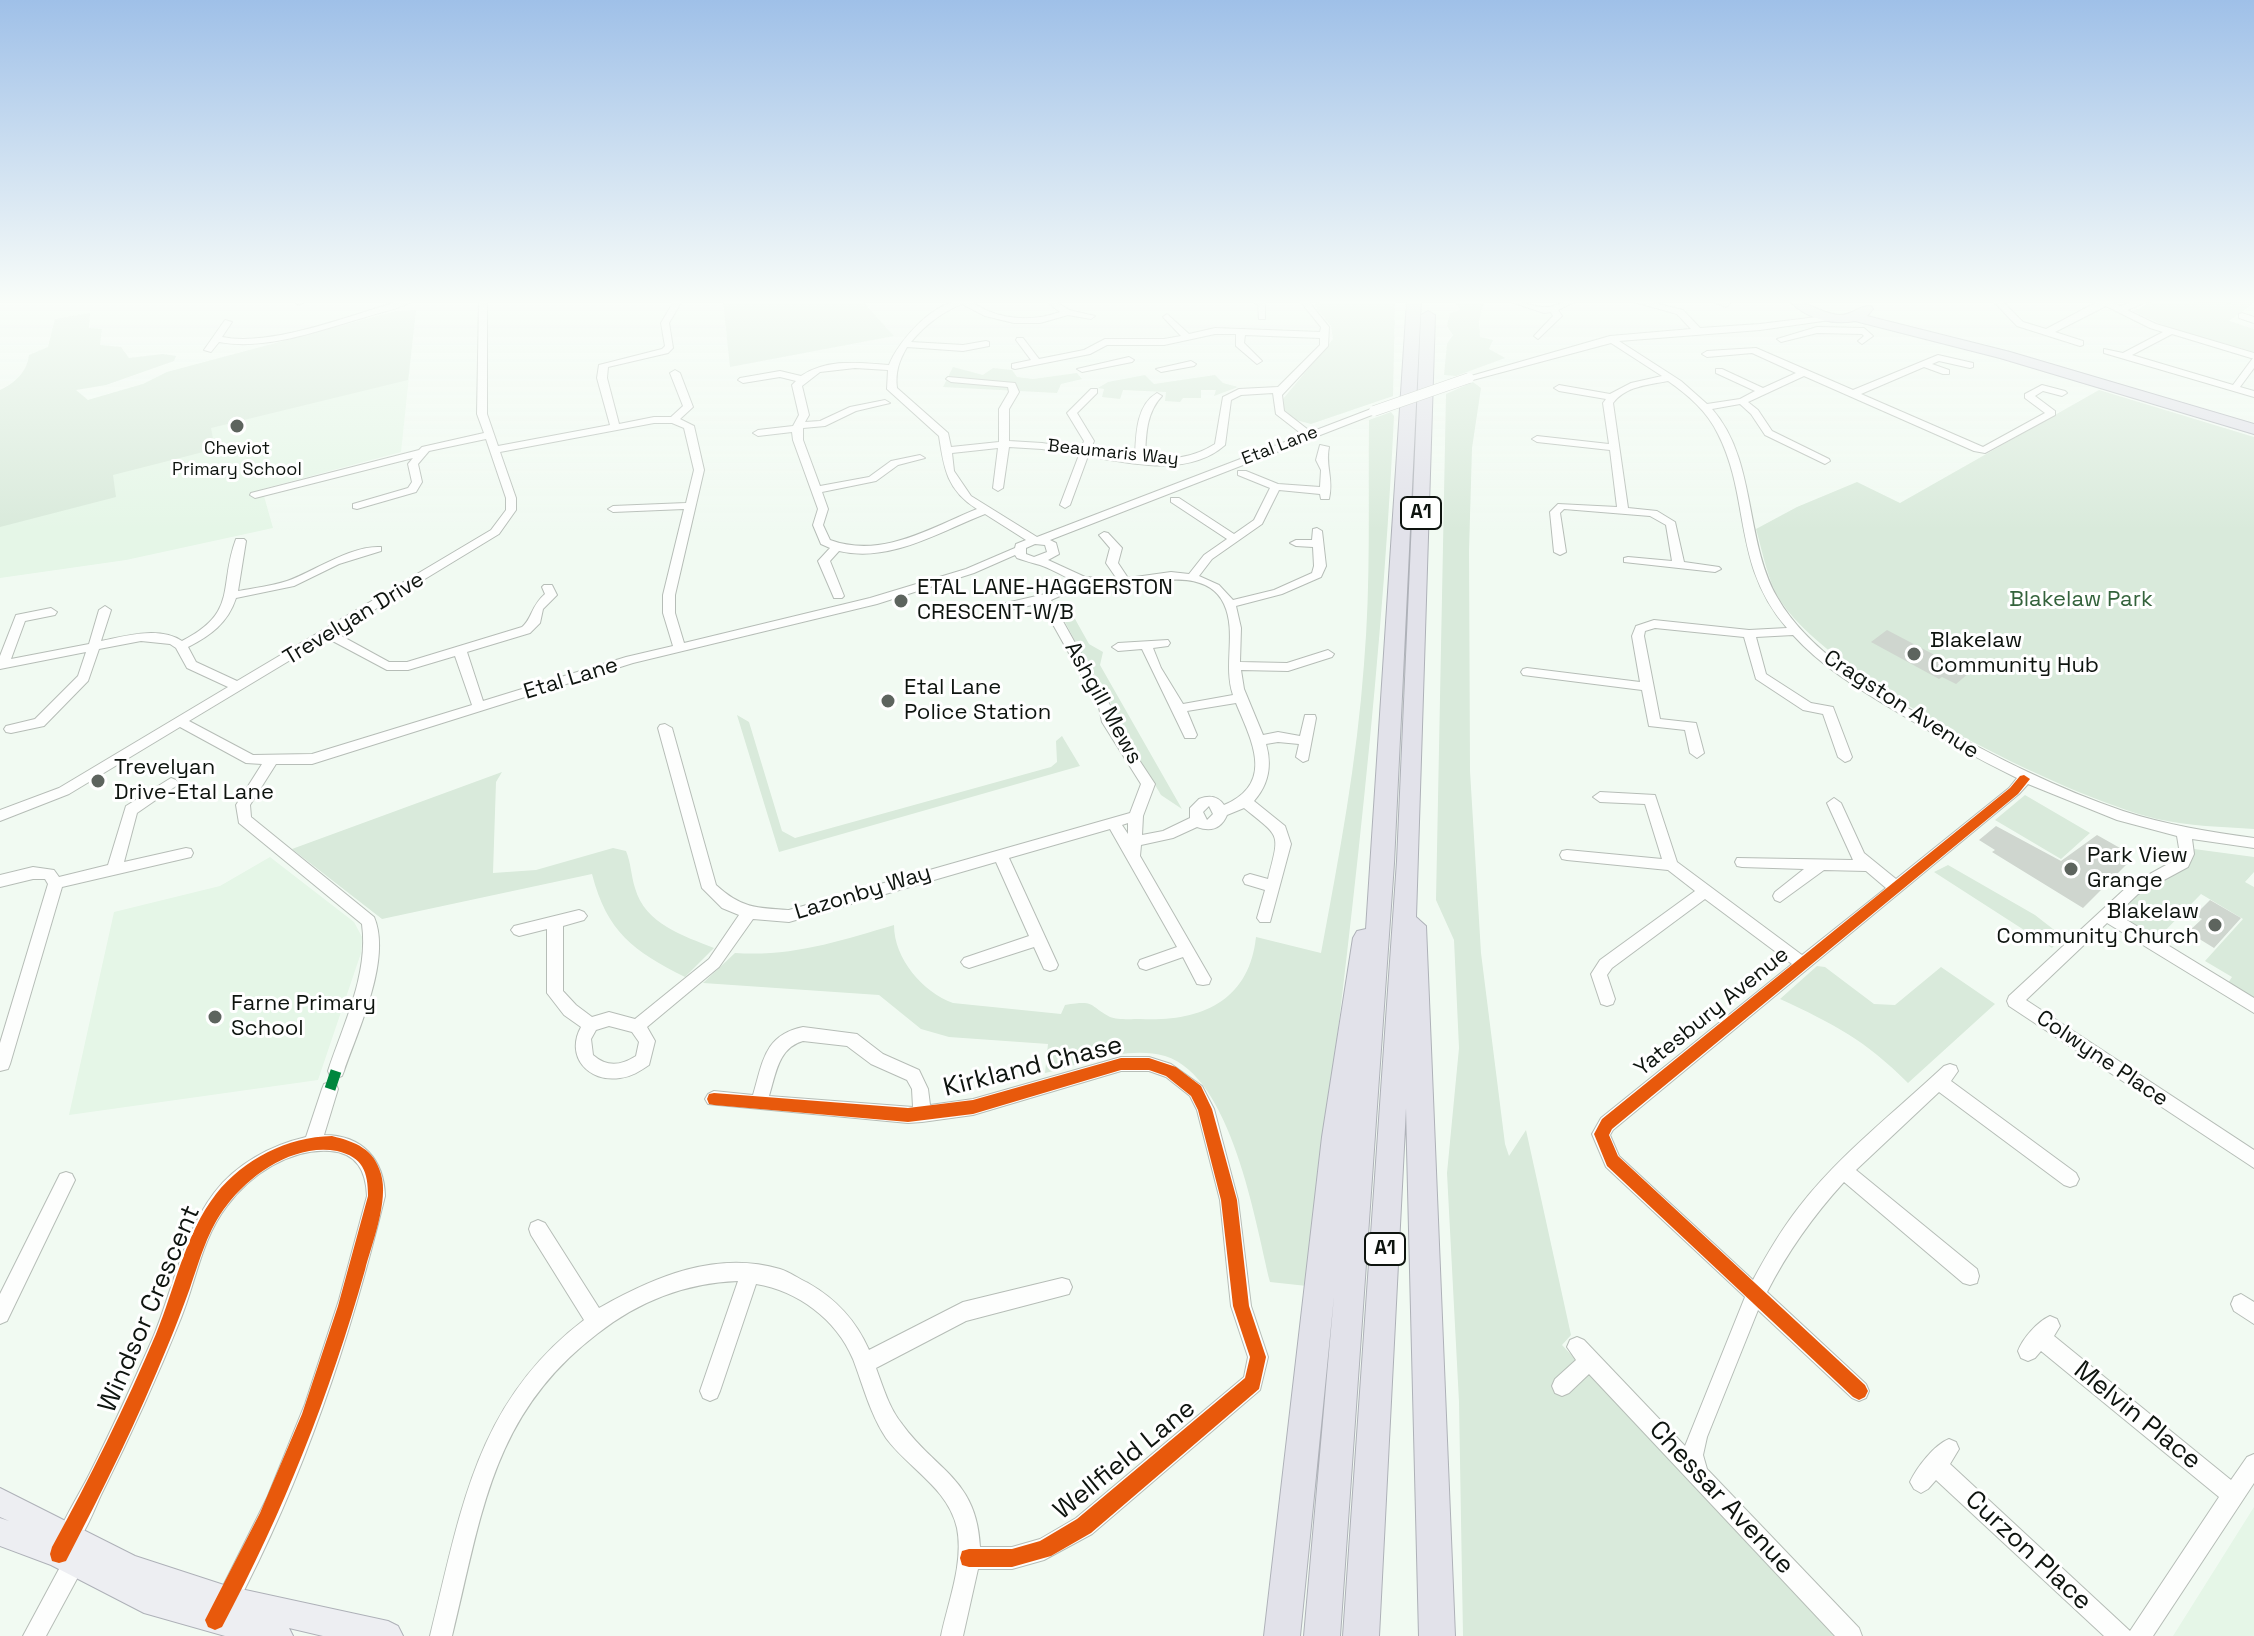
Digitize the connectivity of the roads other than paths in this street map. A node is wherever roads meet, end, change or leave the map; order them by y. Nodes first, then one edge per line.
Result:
1 (482, 377) edge
2 (602, 377) edge
3 (677, 377) edge
4 (759, 377) edge
5 (795, 377) edge
6 (806, 377) edge
7 (890, 377) edge
8 (1293, 377) edge
9 (1418, 377) edge
10 (1471, 377) edge
11 (1733, 377) edge
12 (1793, 377) edge
13 (1813, 377) edge
14 (1893, 377) edge
15 (2078, 377) edge
16 (2100, 377) edge
17 (2198, 377) edge
18 (2242, 377) edge
19 (1668, 378) joint
20 (802, 379) junction
21 (951, 379) dead end
22 (743, 380) dead end
23 (1559, 388) dead end
24 (2235, 388) junction
25 (1280, 390) junction
26 (1094, 391) dead end
27 (1762, 391) junction
28 (2062, 393) dead end
29 (1852, 394) junction
30 (2254, 394) edge
31 (1157, 396) dead end
32 (1611, 397) junction
33 (1742, 401) junction
34 (885, 403) dead end
35 (1705, 407) junction
36 (673, 420) junction
37 (2254, 422) edge
38 (615, 427) junction
39 (798, 427) junction
40 (2254, 429) edge
41 (758, 433) dead end
42 (488, 435) junction
43 (1309, 435) junction
44 (1537, 439) dead end
45 (1004, 444) junction
46 (1324, 447) dead end
47 (1613, 447) junction
48 (1799, 448) junction
49 (494, 450) junction
50 (948, 450) junction
51 (1083, 450) junction
52 (421, 453) junction
53 (1784, 456) dead end
54 (920, 458) dead end
55 (1140, 459) junction
56 (1825, 461) dead end
57 (1304, 463) dead end
58 (1323, 463) junction
59 (1242, 473) dead end
60 (1276, 487) junction
61 (998, 488) dead end
62 (816, 490) junction
63 (255, 495) dead end
64 (1175, 500) dead end
65 (1065, 505) dead end
66 (357, 506) dead end
67 (689, 506) junction
68 (613, 509) dead end
69 (984, 510) junction
70 (1623, 510) junction
71 (1100, 517) junction
72 (1010, 527) junction
73 (1104, 535) dead end
74 (1234, 539) junction
75 (1037, 540) junction
76 (240, 541) dead end
77 (1296, 543) dead end
78 (836, 548) junction
79 (1019, 548) junction
80 (377, 549) dead end
81 (1052, 550) junction
82 (1560, 552) dead end
83 (1034, 560) junction
84 (1628, 560) dead end
85 (1679, 566) junction
86 (1715, 569) dead end
87 (970, 571) junction
88 (1063, 571) junction
89 (1193, 577) junction
90 (1124, 581) junction
91 (548, 587) dead end
92 (230, 596) junction
93 (838, 596) dead end
94 (1230, 604) junction
95 (997, 609) dead end
96 (105, 610) dead end
97 (51, 612) dead end
98 (1795, 631) junction
99 (329, 634) junction
100 (1749, 634) junction
101 (1164, 643) dead end
102 (1146, 644) junction
103 (95, 646) junction
104 (181, 646) junction
105 (679, 647) junction
106 (1118, 647) dead end
107 (460, 651) junction
108 (1328, 654) dead end
109 (2, 665) edge
110 (1234, 666) junction
111 (1527, 672) dead end
112 (239, 687) junction
113 (1648, 687) junction
114 (1238, 698) junction
115 (479, 708) junction
116 (1182, 708) junction
117 (1310, 718) dead end
118 (180, 722) junction
119 (665, 728) dead end
120 (11, 729) dead end
121 (1190, 735) dead end
122 (1256, 741) junction
123 (1306, 741) junction
124 (1697, 753) dead end
125 (1303, 757) dead end
126 (1845, 757) dead end
127 (271, 762) junction
128 (2024, 779) junction
129 (171, 783) dead end
130 (1600, 797) dead end
131 (1246, 802) junction
132 (1834, 803) dead end
133 (0, 816) edge
134 (1136, 816) junction
135 (1114, 823) junction
136 (2184, 834) junction
137 (1135, 840) junction
138 (2254, 843) edge
139 (186, 853) dead end
140 (1000, 855) junction
141 (1567, 855) dead end
142 (1133, 857) junction
143 (1395, 862) junction
144 (1742, 862) dead end
145 (1671, 865) junction
146 (1819, 866) junction
147 (1866, 866) junction
148 (114, 870) junction
149 (1250, 880) dead end
150 (0, 881) edge
151 (56, 883) junction
152 (1273, 886) junction
153 (1896, 888) junction
154 (1704, 892) junction
155 (1780, 896) dead end
156 (749, 913) junction
157 (2106, 915) junction
158 (579, 916) dead end
159 (1265, 918) dead end
160 (555, 922) junction
161 (519, 930) dead end
162 (1039, 939) junction
163 (1186, 950) junction
164 (969, 962) dead end
165 (1146, 964) dead end
166 (1803, 964) junction
167 (1050, 965) dead end
168 (1203, 979) dead end
169 (1607, 999) dead end
170 (2254, 1006) edge
171 (590, 1025) junction
172 (637, 1026) junction
173 (2, 1064) dead end
174 (336, 1071) dead end
175 (330, 1089) dead end
176 (714, 1099) dead end
177 (759, 1102) junction
178 (922, 1114) junction
179 (313, 1144) junction
180 (2254, 1160) edge
181 (1844, 1171) junction
182 (2070, 1179) dead end
183 (66, 1180) dead end
184 (538, 1229) dead end
185 (750, 1273) junction
186 (1970, 1276) dead end
187 (1062, 1287) dead end
188 (1756, 1294) junction
189 (0, 1314) edge
190 (595, 1320) junction
191 (2039, 1338) dead end
192 (866, 1362) junction
193 (1253, 1383) joint
194 (1562, 1386) dead end
195 (710, 1391) dead end
196 (1859, 1391) dead end
197 (2254, 1464) edge
198 (1935, 1465) dead end
199 (1698, 1474) junction
200 (2233, 1495) junction
201 (0, 1502) edge
202 (0, 1532) edge
203 (67, 1552) junction
204 (969, 1558) junction
205 (221, 1610) junction
206 (34, 1636) edge
207 (278, 1636) edge
208 (388, 1636) edge
209 (441, 1636) edge
210 (952, 1636) edge
211 (1282, 1636) edge
212 (1322, 1636) edge
213 (1361, 1636) edge
214 (1437, 1636) edge
215 (1851, 1636) edge
216 (2121, 1636) edge
217 (2140, 1636) edge

1 - 42 street, Trevelyan Drive
2 - 38 street
3 - 36 street
4 - 22 street
5 - 20 street
6 - 20 street
7 - 50 street
8 - 25 street
9 - 143 highway, A1
10 - 43 street, Etal Lane, bridge
11 - 27 street
12 - 27 street
13 - 29 street
14 - 29 street
15 - 40 highway
16 - 37 highway
17 - 24 street
18 - 24 street
19 - 32 street
19 - 35 street, Cragston Avenue
20 - 39 street
21 - 45 street
23 - 32 street
24 - 30 street
25 - 43 street
25 - 55 street, Beaumaris Way
26 - 51 street
27 - 33 street
28 - 29 street
31 - 55 street
32 - 47 street
33 - 35 street
33 - 48 street
34 - 39 street
35 - 98 street, Cragston Avenue
36 - 38 street
36 - 67 street
38 - 49 street
39 - 41 street
39 - 62 street
42 - 49 street, Trevelyan Drive
42 - 52 street
43 - 71 street, Etal Lane
44 - 47 street
45 - 50 street, Beaumaris Way
45 - 51 street, Beaumaris Way
45 - 61 street
46 - 58 street
47 - 70 street
48 - 53 street
48 - 56 street
49 - 99 street, Trevelyan Drive
50 - 69 street
51 - 55 street, Beaumaris Way
51 - 65 street
52 - 63 street
52 - 66 street
54 - 62 street
57 - 58 street
58 - 60 street
59 - 60 street
60 - 74 street
62 - 78 street
64 - 74 street
67 - 68 street
67 - 105 street
69 - 72 street
69 - 78 street
70 - 82 street
70 - 85 street
71 - 75 street, Etal Lane
71 - 81 street, Etal Lane
72 - 75 street
72 - 79 street
73 - 90 street
74 - 89 street
75 - 79 street, Etal Lane
75 - 81 street
76 - 92 street
77 - 94 street
78 - 93 street
79 - 83 street
79 - 87 street, Etal Lane
80 - 92 street
81 - 83 street, Etal Lane
81 - 88 street
83 - 87 street, Etal Lane
83 - 88 street
84 - 85 street
85 - 86 street
87 - 105 street, Etal Lane
88 - 90 street
89 - 90 street
89 - 94 street
91 - 107 street
92 - 104 street
94 - 110 street
95 - 134 street, Ashgill Mews
96 - 103 street
97 - 109 street
98 - 100 street
98 - 128 street, Cragston Avenue
99 - 107 street
99 - 112 street, Trevelyan Drive
100 - 113 street
100 - 126 street
101 - 102 street
102 - 106 street
102 - 116 street
103 - 104 street
103 - 109 street
103 - 120 street
104 - 112 street
105 - 115 street, Etal Lane
107 - 115 street
108 - 110 street
110 - 114 street
111 - 113 street
112 - 118 street, Trevelyan Drive
113 - 124 street
114 - 116 street
114 - 122 street
115 - 127 street, Etal Lane
116 - 121 street
117 - 123 street
118 - 127 street, Etal Lane
118 - 133 street, Trevelyan Drive
119 - 156 street, Lazonby Way
122 - 123 street
122 - 131 street
123 - 125 street
127 - 174 street
128 - 136 street, Cragston Avenue
128 - 153 street, Yatesbury Avenue
129 - 148 street
130 - 145 street
131 - 137 street
131 - 152 street
132 - 147 street
134 - 135 street, Lazonby Way
134 - 137 street, Ashgill Mews
135 - 140 street, Lazonby Way
135 - 142 street
136 - 138 street, Cragston Avenue
136 - 157 street, Colwyne Place
137 - 142 street, Ashgill Mews
139 - 148 street
140 - 156 street, Lazonby Way
140 - 162 street
141 - 145 street
142 - 163 street
143 - 211 highway
143 - 212 highway, A1
143 - 213 highway, A1
143 - 214 highway
144 - 146 street
145 - 154 street
146 - 147 street
146 - 155 street
147 - 153 street
148 - 151 street
149 - 152 street
150 - 151 street
151 - 173 street
152 - 159 street
153 - 166 street, Yatesbury Avenue
154 - 166 street
154 - 169 street
156 - 172 street
157 - 170 street
157 - 180 street, Colwyne Place
158 - 160 street
160 - 161 street
160 - 171 street
162 - 164 street
162 - 167 street
163 - 165 street
163 - 168 street
166 - 188 street, Yatesbury Avenue
171 - 172 street
171 - 172 street
175 - 179 street
176 - 177 street, Kirkland Chase
177 - 178 street, Kirkland Chase
177 - 178 street, Kirkland Chase
178 - 193 street, Kirkland Chase
179 - 203 street, Windsor Crescent
179 - 205 street, Windsor Crescent
181 - 182 street
181 - 186 street
181 - 188 street
183 - 189 street
184 - 190 street
185 - 190 street
185 - 192 street
185 - 195 street
187 - 192 street
188 - 196 street
188 - 199 street
190 - 209 street
191 - 200 street, Melvin Place
192 - 204 street
193 - 204 street, Wellfield Lane
194 - 199 street, Chessar Avenue
197 - 200 street
198 - 216 street, Curzon Place
199 - 215 street, Chessar Avenue
200 - 217 street
201 - 203 main road
202 - 203 main road
203 - 205 main road
203 - 206 street, Windsor Crescent
204 - 210 street
205 - 207 main road
205 - 208 main road

